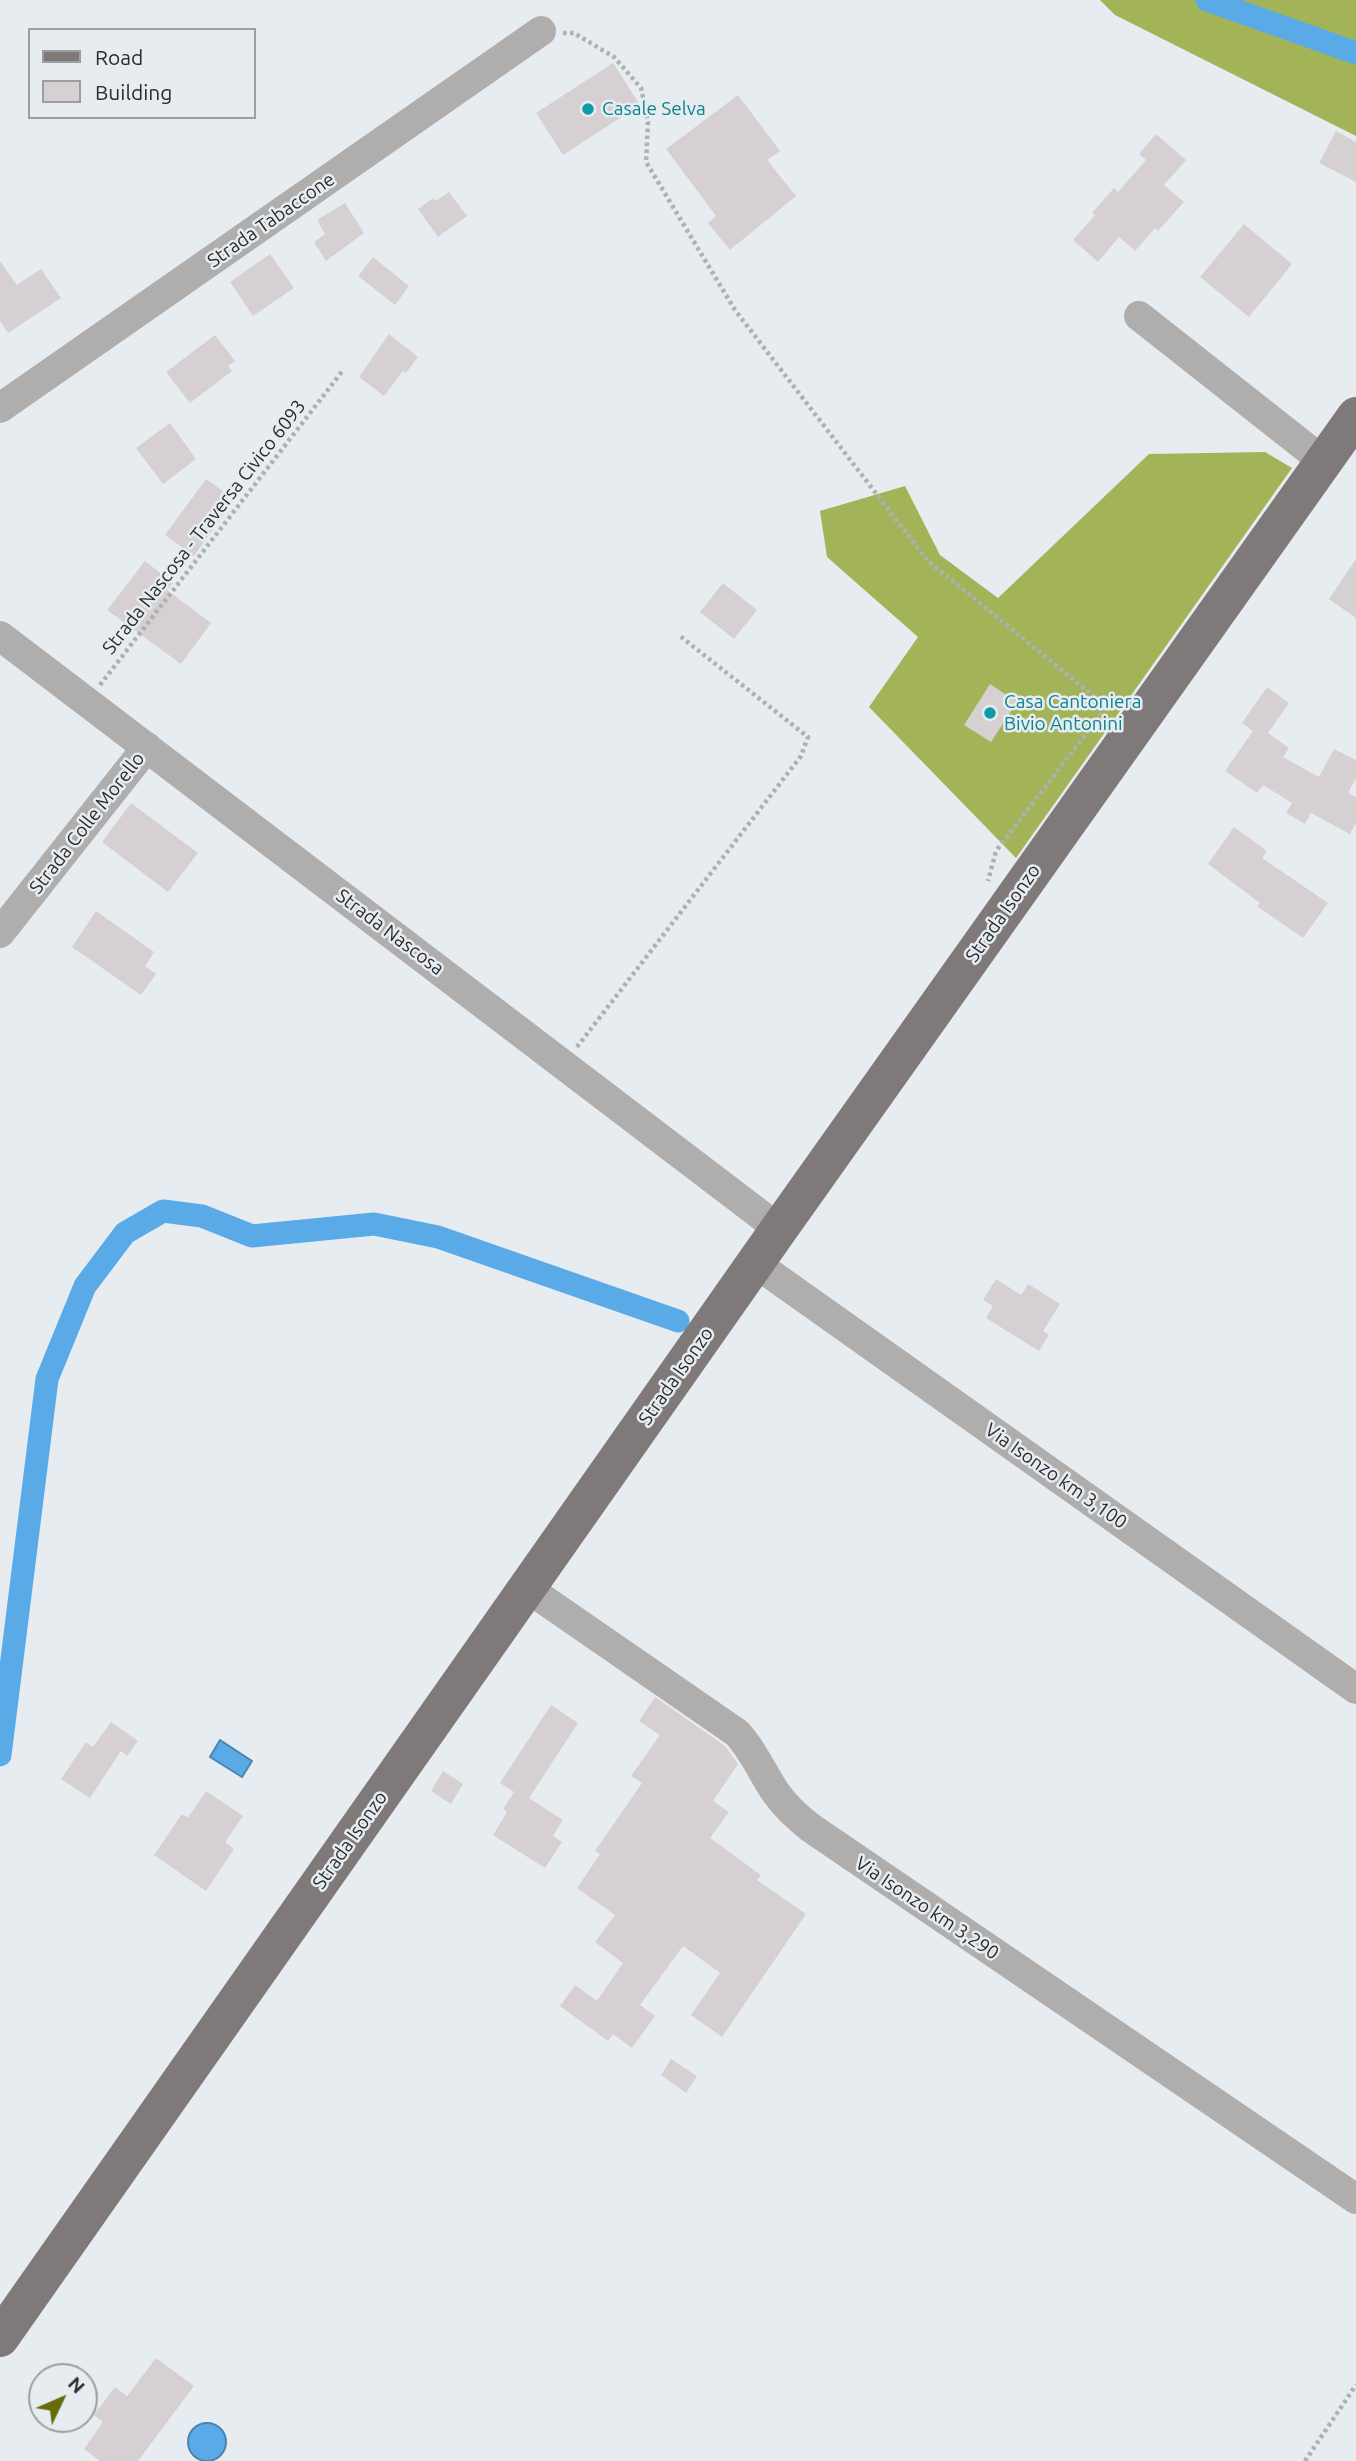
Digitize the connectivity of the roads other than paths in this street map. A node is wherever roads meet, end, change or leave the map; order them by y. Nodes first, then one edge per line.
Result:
1 (541, 32) road end
2 (1139, 316) dead end
3 (0, 408) edge
4 (1356, 416) edge
5 (1323, 461) junction
6 (0, 636) edge
7 (147, 747) junction
8 (0, 933) edge
9 (779, 1229) junction
10 (755, 1263) junction
11 (527, 1588) junction
12 (1356, 1689) edge
13 (1356, 2199) edge
14 (0, 2339) edge

1 - 3 street, Strada Tabaccone
2 - 5 street
4 - 5 main road, Strada Isonzo
5 - 9 main road, Strada Isonzo
6 - 7 street, Strada Nascosa
7 - 8 street, Strada Colle Morello
7 - 9 street, Strada Nascosa
9 - 10 main road, Strada Isonzo
10 - 11 main road, Strada Isonzo
10 - 12 street, Via Isonzo km 3,100
11 - 13 street, Via Isonzo km 3,290
11 - 14 main road, Strada Isonzo

